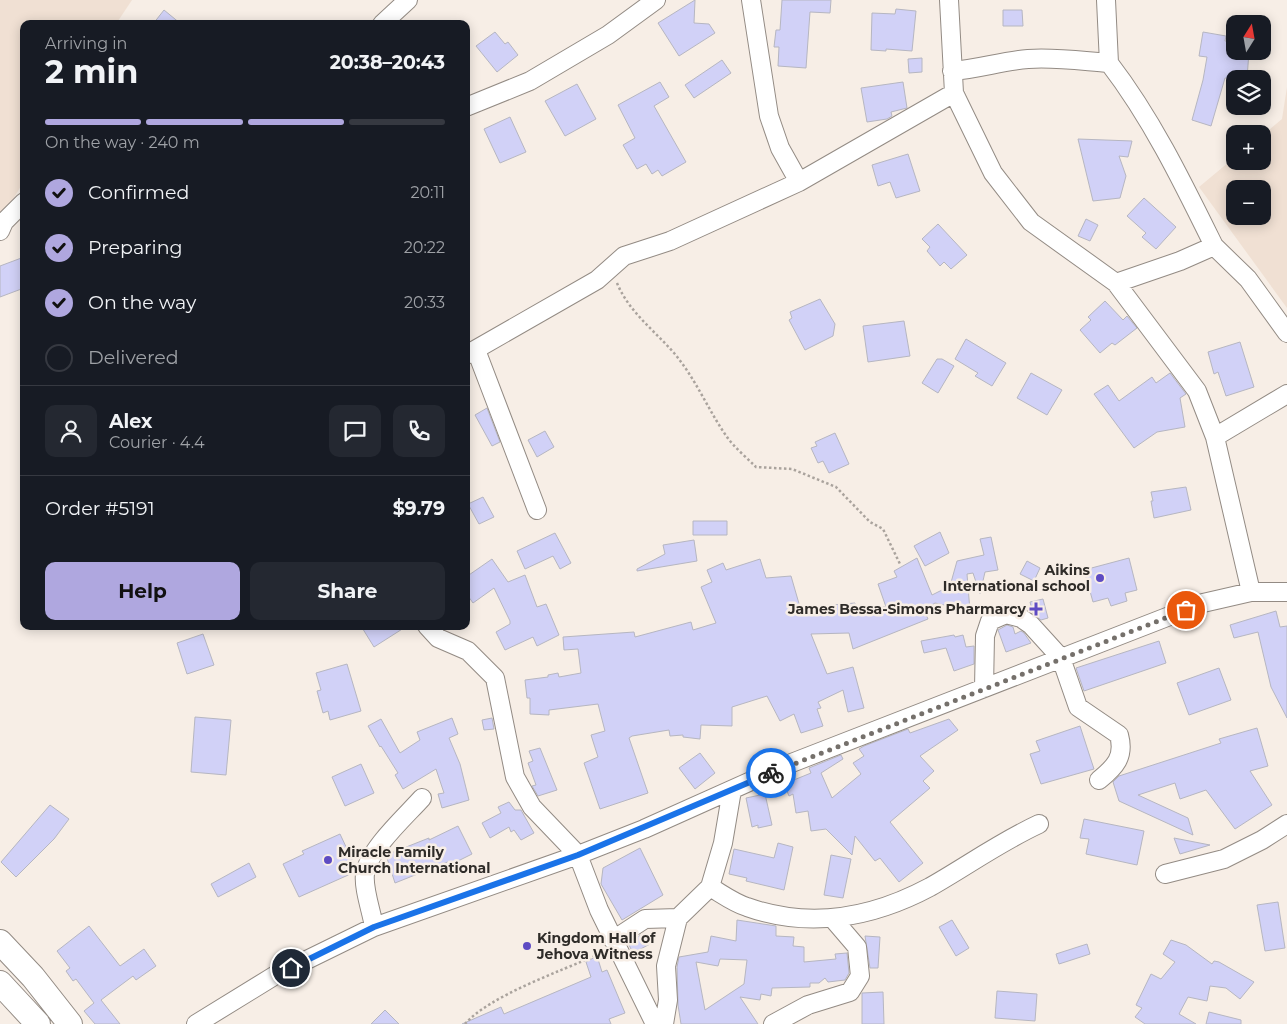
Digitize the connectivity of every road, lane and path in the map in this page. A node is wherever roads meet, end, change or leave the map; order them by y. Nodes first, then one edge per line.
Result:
1 (408, 0) edge
2 (656, 0) edge
3 (751, 0) edge
4 (949, 0) edge
5 (1106, 0) edge
6 (386, 20) edge
7 (1109, 63) junction
8 (952, 71) junction
9 (954, 93) junction
10 (470, 105) edge
11 (799, 182) junction
12 (20, 206) edge
13 (0, 231) edge
14 (1214, 246) junction
15 (610, 268) junction
16 (1116, 283) junction
17 (1287, 333) edge
18 (471, 352) edge
19 (1287, 394) edge
20 (1216, 437) junction
21 (537, 510) dead end
22 (900, 564) dead end
23 (1251, 592) junction
24 (1287, 592) edge
25 (431, 630) edge
26 (1061, 658) junction
27 (984, 688) junction
28 (1099, 780) dead end
29 (732, 790) junction
30 (422, 798) dead end
31 (1039, 824) dead end
32 (1287, 824) edge
33 (578, 855) junction
34 (1165, 874) dead end
35 (710, 887) junction
36 (678, 918) junction
37 (834, 919) junction
38 (374, 927) junction
39 (613, 940) junction
40 (0, 942) edge
41 (0, 983) edge
42 (38, 1024) edge
43 (70, 1024) edge
44 (196, 1024) edge
45 (465, 1024) edge
46 (655, 1024) edge
47 (664, 1024) edge
48 (773, 1024) edge

1 - 6 street
2 - 10 street
3 - 11 street
4 - 8 street
5 - 7 street
7 - 8 street
7 - 14 street
8 - 9 street
9 - 11 street
9 - 16 street
11 - 15 street
12 - 13 street
14 - 16 street
14 - 17 street
15 - 18 street
15 - 22 path
16 - 20 street
18 - 21 street
19 - 20 street
20 - 23 street
23 - 24 street
23 - 26 street
25 - 33 street
26 - 27 street
26 - 27 street
26 - 28 street
27 - 29 street
29 - 33 street
29 - 35 street
30 - 38 street
31 - 37 street
32 - 34 street
33 - 38 street
33 - 39 street
35 - 36 street
35 - 37 street
36 - 39 street
36 - 47 street
37 - 48 street
38 - 44 street
39 - 45 path
39 - 46 street
40 - 43 street
41 - 42 street

